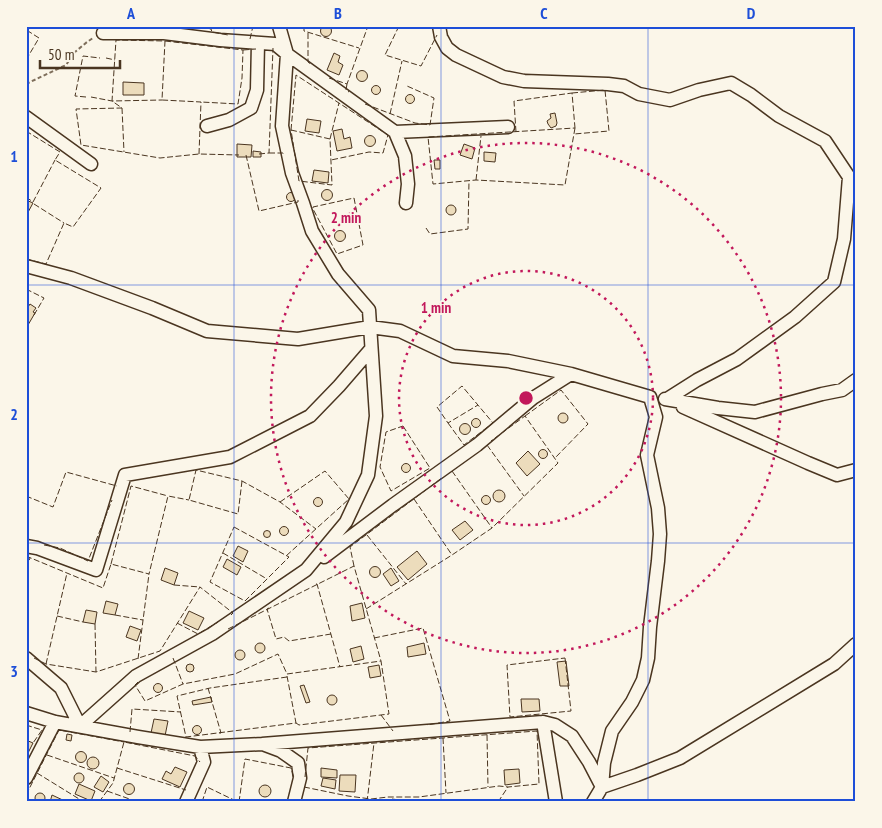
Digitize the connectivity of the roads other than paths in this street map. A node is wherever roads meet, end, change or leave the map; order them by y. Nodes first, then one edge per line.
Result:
1 (279, 26) edge
2 (439, 26) edge
3 (103, 33) road end
4 (258, 43) junction
5 (287, 54) junction
6 (26, 117) edge
7 (206, 126) dead end
8 (508, 127) dead end
9 (395, 132) junction
10 (91, 164) dead end
11 (406, 203) dead end
12 (26, 266) edge
13 (370, 327) junction
14 (371, 349) junction
15 (571, 374) junction
16 (856, 380) edge
17 (650, 396) junction
18 (667, 399) junction
19 (856, 470) edge
20 (26, 546) edge
21 (306, 570) junction
22 (856, 644) edge
23 (26, 658) edge
24 (26, 713) edge
25 (55, 722) junction
26 (543, 722) junction
27 (80, 726) junction
28 (262, 744) junction
29 (200, 747) junction
30 (26, 778) edge
31 (602, 787) junction
32 (186, 802) edge
33 (294, 802) edge
34 (556, 802) edge
35 (593, 802) edge

1 - 5 street
2 - 18 street
3 - 4 street
4 - 5 street
4 - 7 street
5 - 9 street
5 - 13 street
6 - 10 street
8 - 9 street
9 - 11 street
12 - 13 street
13 - 14 street
13 - 15 street
14 - 20 street
14 - 21 street
15 - 17 street
15 - 21 street
16 - 18 street
17 - 18 street
17 - 31 street
18 - 19 street
21 - 27 street
22 - 31 street
23 - 27 street
24 - 25 street
25 - 27 street
25 - 30 street
26 - 28 street
26 - 31 street
26 - 34 street
27 - 29 street
28 - 29 street
28 - 33 street
29 - 32 street
31 - 35 street

